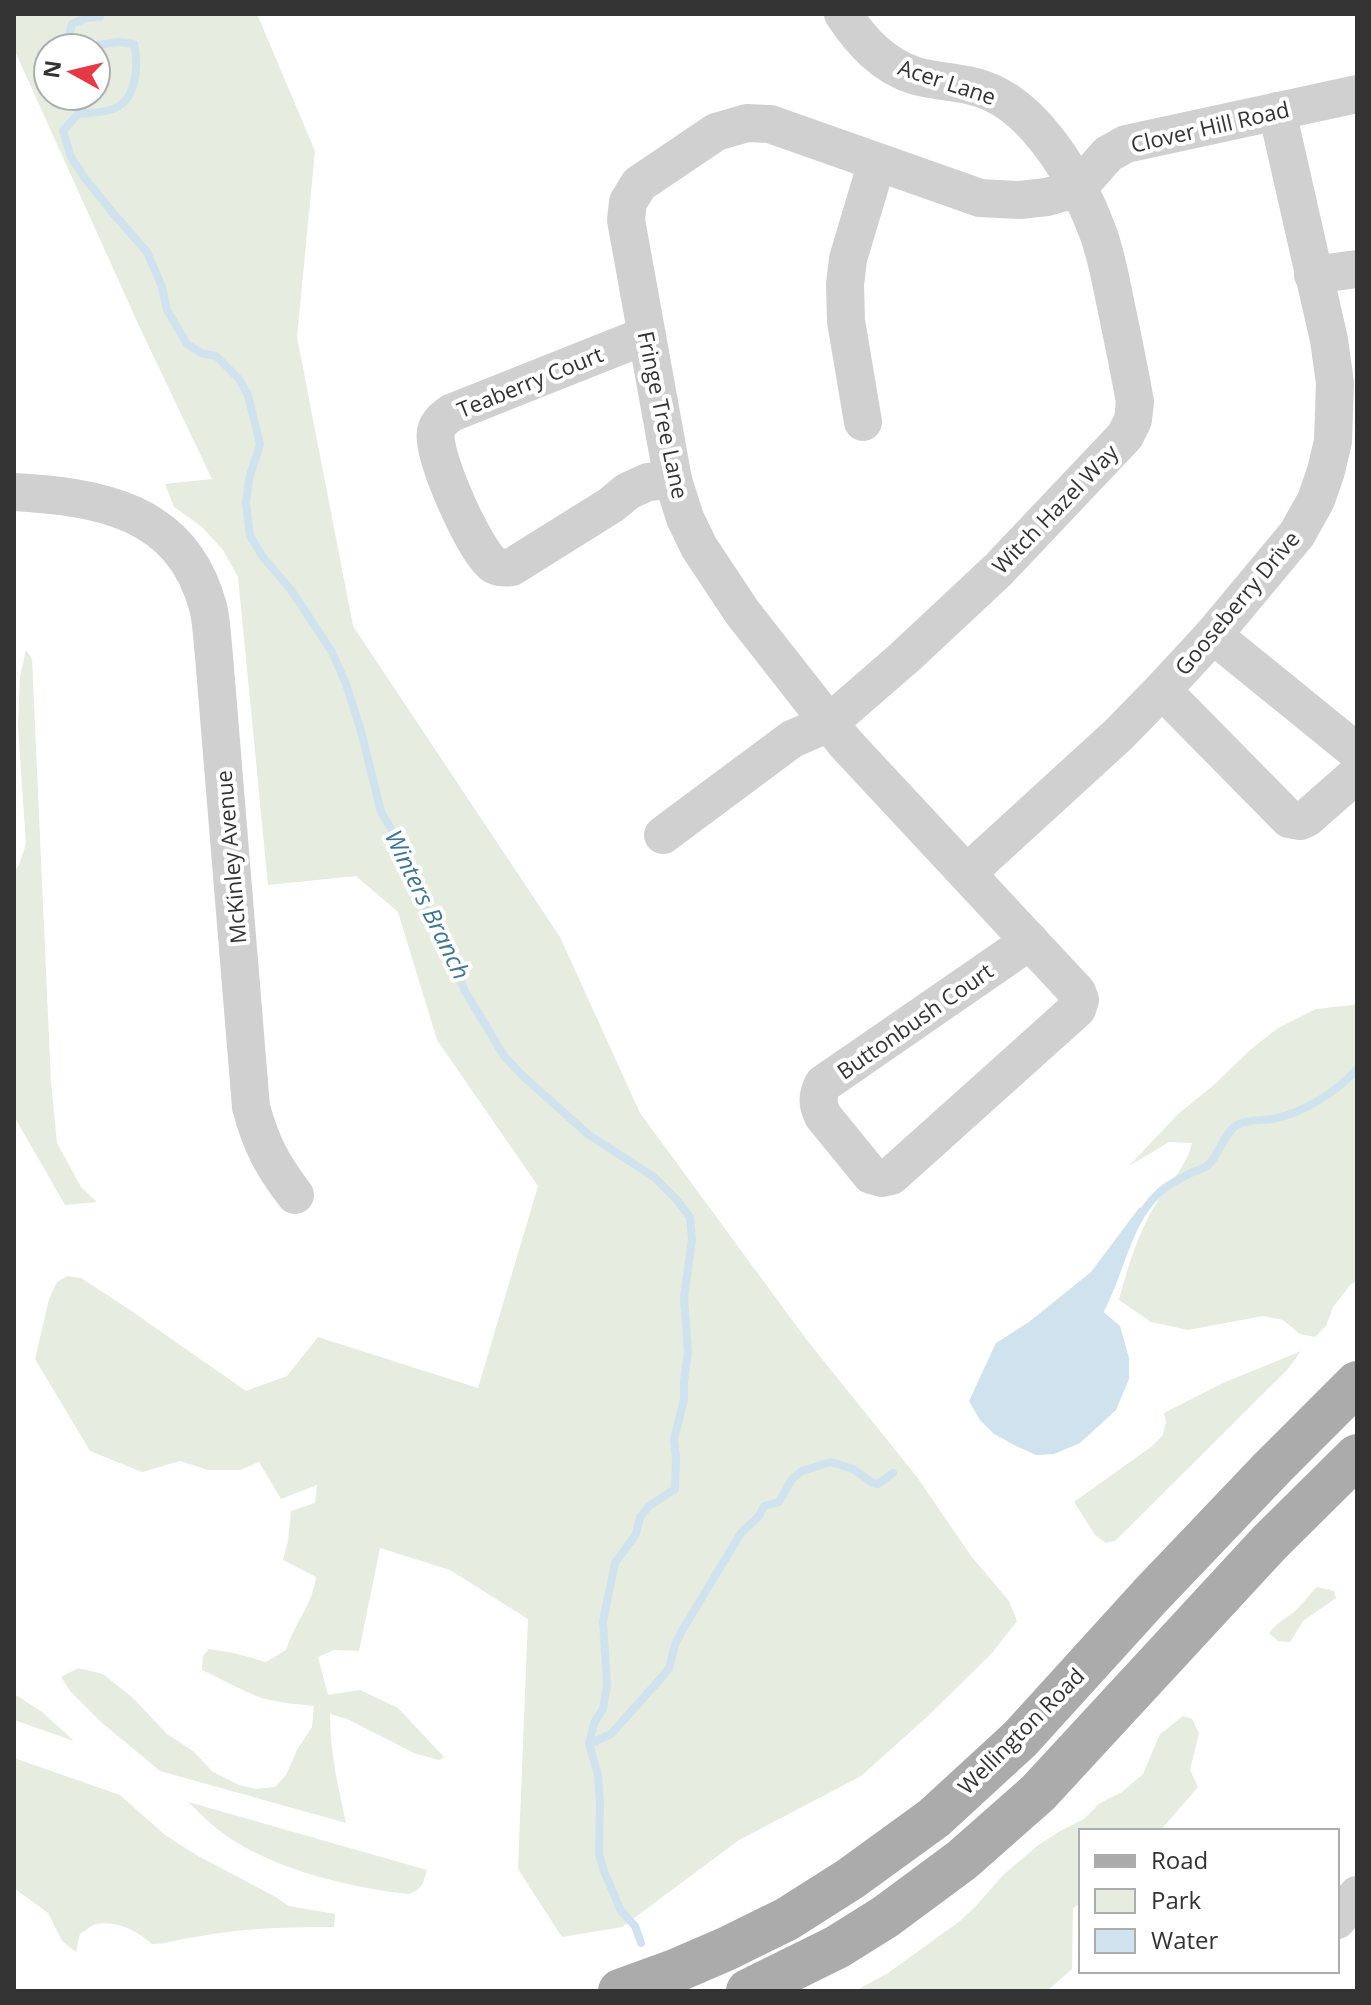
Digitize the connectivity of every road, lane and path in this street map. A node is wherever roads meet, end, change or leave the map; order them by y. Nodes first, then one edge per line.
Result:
1 (843, 14) edge
2 (1357, 94) edge
3 (1277, 111) junction
4 (877, 162) junction
5 (1078, 188) junction
6 (1357, 269) edge
7 (1313, 275) junction
8 (647, 335) junction
9 (1346, 421) edge
10 (863, 422) dead end
11 (673, 480) junction
12 (14, 492) edge
13 (1213, 635) junction
14 (1162, 690) junction
15 (829, 723) junction
16 (1357, 752) edge
17 (1357, 774) edge
18 (663, 835) dead end
19 (967, 873) junction
20 (1030, 941) junction
21 (993, 1083) joint
22 (295, 1195) dead end
23 (1357, 1383) edge
24 (1357, 1456) edge
25 (1357, 1895) edge
26 (1339, 1918) edge
27 (620, 1991) edge
28 (748, 1991) edge

1 - 5 street, Acer Lane
2 - 3 street, Clover Hill Road
3 - 5 street, Clover Hill Road
3 - 7 street, Gooseberry Drive
4 - 5 street, Fringe Tree Lane
4 - 8 street, Fringe Tree Lane
4 - 10 street
5 - 15 street, Witch Hazel Way
6 - 7 street
7 - 9 street, Gooseberry Drive
8 - 11 street, Fringe Tree Lane
8 - 11 street, Teaberry Court
9 - 13 street, Gooseberry Drive
11 - 15 street, Fringe Tree Lane
12 - 22 street, McKinley Avenue
13 - 14 street, Gooseberry Drive
13 - 16 street
14 - 17 street
14 - 19 street, Gooseberry Drive
15 - 18 street
15 - 19 street, Fringe Tree Lane
19 - 20 street, Fringe Tree Lane
20 - 21 street, Fringe Tree Lane
20 - 21 street, Buttonbush Court
23 - 27 main road, Wellington Road
24 - 28 main road
25 - 26 street

